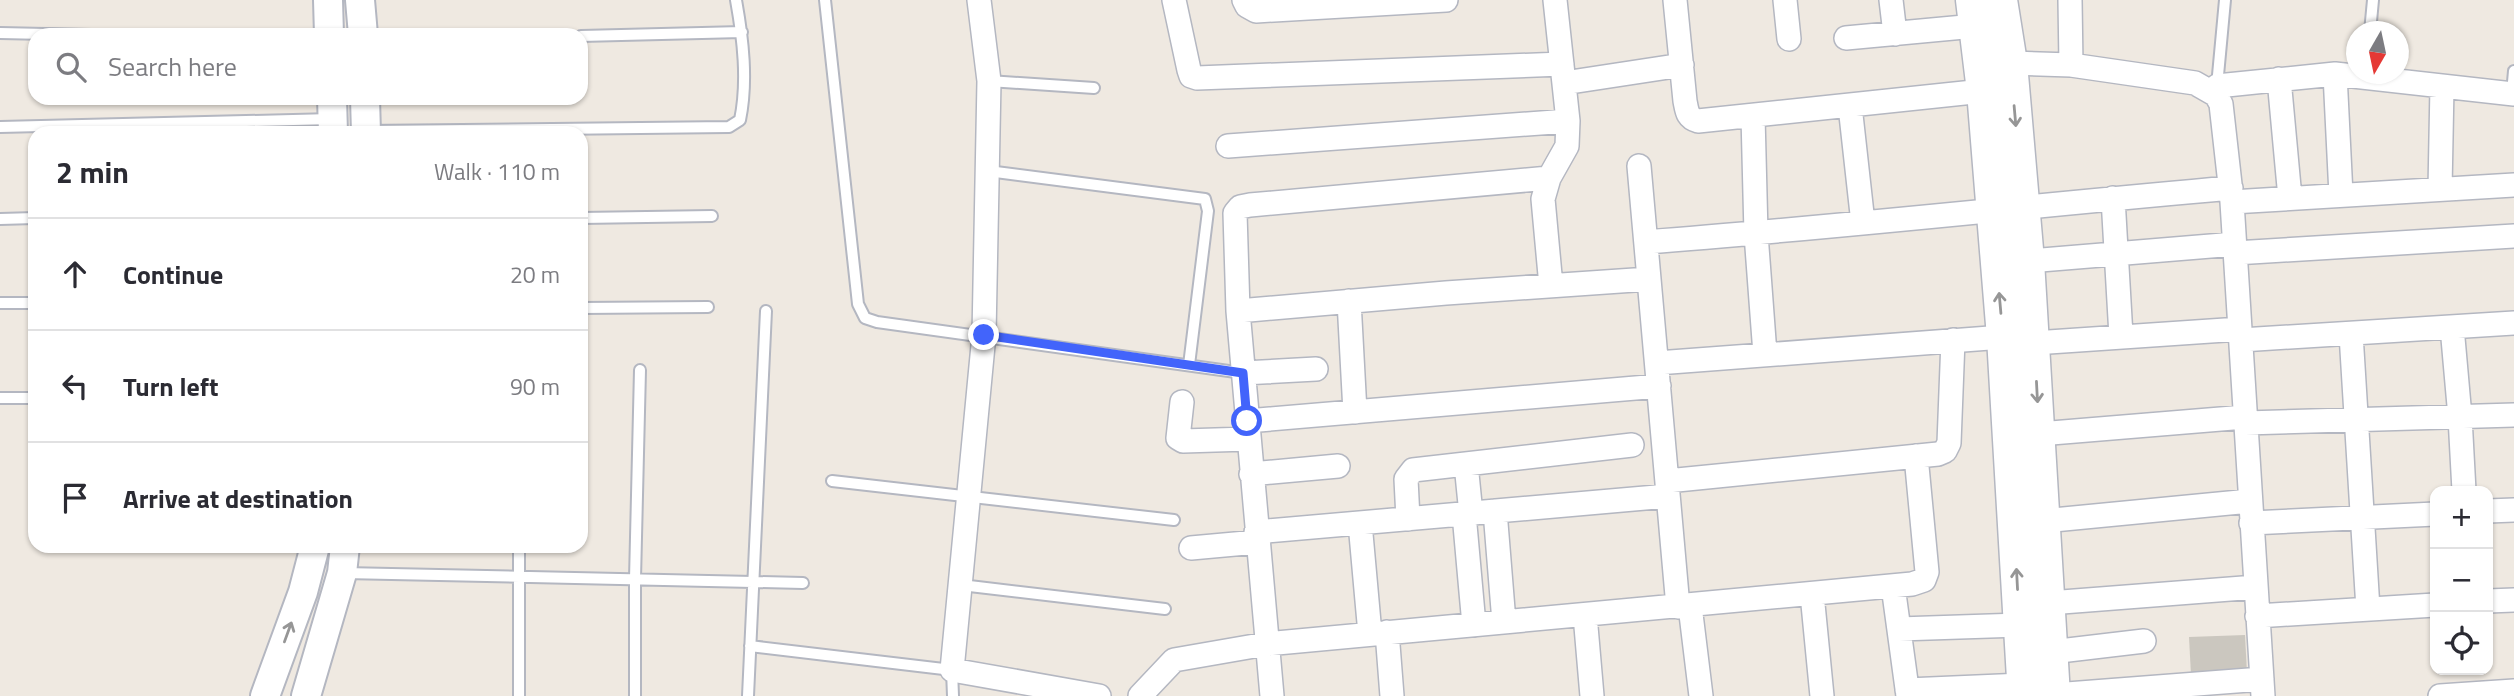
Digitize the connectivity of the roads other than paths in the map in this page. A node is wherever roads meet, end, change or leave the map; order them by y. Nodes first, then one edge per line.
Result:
1 (328, 0) edge
2 (360, 0) edge
3 (736, 0) edge
4 (825, 0) edge
5 (979, 0) edge
6 (1174, 0) edge
7 (1244, 0) edge
8 (1446, 0) edge
9 (1555, 0) edge
10 (1675, 0) edge
11 (1785, 0) edge
12 (1891, 0) edge
13 (2001, 0) edge
14 (2070, 0) edge
15 (2225, 0) edge
16 (2373, 0) edge
17 (1973, 13) edge
18 (2372, 21) edge
19 (329, 28) edge
20 (362, 28) edge
21 (742, 32) junction
22 (0, 33) edge
23 (28, 34) edge
24 (1895, 34) junction
25 (588, 36) edge
26 (1846, 38) dead end
27 (1789, 39) dead end
28 (2011, 63) junction
29 (1682, 65) junction
30 (2071, 65) junction
31 (1563, 74) junction
32 (2335, 74) junction
33 (2346, 75) edge
34 (2279, 79) junction
35 (989, 81) junction
36 (2409, 82) edge
37 (2442, 86) junction
38 (2513, 86) edge
39 (1094, 89) dead end
40 (2217, 90) junction
41 (1983, 91) junction
42 (365, 105) edge
43 (1850, 106) junction
44 (1753, 116) junction
45 (332, 117) edge
46 (1568, 121) junction
47 (28, 126) edge
48 (33, 126) edge
49 (366, 126) edge
50 (0, 127) edge
51 (588, 129) edge
52 (1228, 146) dead end
53 (1639, 166) dead end
54 (988, 171) junction
55 (1549, 178) junction
56 (2514, 185) edge
57 (2440, 189) junction
58 (2231, 195) junction
59 (2341, 195) junction
60 (2113, 198) junction
61 (2290, 198) junction
62 (2008, 208) junction
63 (712, 216) dead end
64 (28, 218) edge
65 (588, 218) edge
66 (0, 219) edge
67 (1863, 223) junction
68 (1756, 234) junction
69 (2514, 236) edge
70 (1646, 242) junction
71 (2235, 248) junction
72 (2116, 254) junction
73 (2028, 261) junction
74 (1649, 279) junction
75 (1551, 286) junction
76 (1349, 301) junction
77 (0, 303) edge
78 (28, 303) edge
79 (708, 307) dead end
80 (588, 308) edge
81 (766, 311) dead end
82 (1238, 312) junction
83 (2514, 323) edge
84 (2452, 327) junction
85 (2351, 334) junction
86 (984, 335) junction
87 (2240, 335) junction
88 (2121, 336) junction
89 (2003, 337) junction
90 (1953, 340) junction
91 (2034, 342) junction
92 (1765, 354) junction
93 (1657, 363) junction
94 (1189, 365) junction
95 (1317, 369) dead end
96 (640, 370) dead end
97 (1243, 373) junction
98 (1659, 386) junction
99 (0, 398) edge
100 (28, 398) edge
101 (1182, 402) dead end
102 (1355, 412) junction
103 (2514, 415) edge
104 (2460, 417) junction
105 (2245, 420) junction
106 (2356, 420) junction
107 (1248, 430) junction
108 (2039, 434) junction
109 (1632, 445) dead end
110 (1916, 456) junction
111 (1466, 464) junction
112 (1338, 466) dead end
113 (1251, 474) junction
114 (832, 481) dead end
115 (2464, 486) edge
116 (1668, 489) junction
117 (969, 495) junction
118 (2514, 510) edge
119 (1495, 511) junction
120 (2493, 511) edge
121 (2251, 512) junction
122 (1467, 514) junction
123 (2430, 514) edge
124 (2362, 517) junction
125 (1408, 519) junction
126 (1174, 520) dead end
127 (2043, 521) junction
128 (1360, 523) junction
129 (1256, 537) junction
130 (1191, 548) dead end
131 (314, 553) edge
132 (519, 553) edge
133 (344, 560) edge
134 (519, 576) junction
135 (635, 579) junction
136 (752, 581) junction
137 (803, 583) dead end
138 (961, 585) junction
139 (1893, 586) junction
140 (2256, 587) junction
141 (1812, 594) junction
142 (2514, 600) edge
143 (2493, 601) edge
144 (2049, 603) junction
145 (2430, 605) edge
146 (1684, 607) junction
147 (1165, 609) dead end
148 (2368, 609) junction
149 (1585, 615) junction
150 (2257, 616) junction
151 (1504, 622) junction
152 (1474, 625) junction
153 (2020, 625) junction
154 (1899, 629) junction
155 (1379, 633) junction
156 (2144, 641) dead end
157 (1266, 644) junction
158 (750, 646) junction
159 (2051, 652) junction
160 (953, 670) junction
161 (2262, 687) edge
162 (2514, 691) edge
163 (1908, 693) edge
164 (2039, 693) edge
165 (265, 696) edge
166 (306, 696) edge
167 (519, 696) edge
168 (635, 696) edge
169 (748, 696) edge
170 (953, 696) edge
171 (1099, 696) edge
172 (1140, 696) edge
173 (1272, 696) edge
174 (1392, 696) edge
175 (1592, 696) edge
176 (1701, 696) edge
177 (1822, 696) edge
178 (2440, 696) edge

1 - 19 street
2 - 20 street
3 - 21 lane
4 - 86 lane
5 - 35 street
6 - 31 street
7 - 8 street
9 - 31 street
10 - 29 street
11 - 27 street
12 - 24 street
13 - 28 main road
14 - 30 street
15 - 40 lane
16 - 18 lane
17 - 24 street
17 - 41 main road
21 - 25 lane
21 - 51 lane
22 - 23 lane
24 - 26 street
28 - 30 street
28 -> 62 main road
29 - 31 street
29 - 44 street
30 - 40 street
31 - 46 street
32 - 33 street
32 - 34 street
32 - 59 street
34 - 40 street
34 - 61 street
35 - 39 lane
35 - 54 street
36 - 37 street
37 - 38 street
37 - 57 street
40 - 58 street
41 - 43 street
41 - 62 main road
42 - 49 street
43 - 44 street
43 - 67 street
44 - 68 street
45 - 48 lane
46 - 52 street
46 - 55 street
47 - 50 lane
53 - 70 street
54 - 86 street
54 - 94 lane
55 - 75 street
55 - 82 street
56 - 57 street
57 - 59 street
58 - 60 street
58 - 61 street
58 - 71 street
59 - 61 street
60 - 62 street
60 - 72 street
62 - 67 street
62 - 73 main road
89 -> 62 main road
63 - 65 lane
64 - 66 lane
67 - 68 street
68 - 70 street
68 - 92 street
69 - 71 street
70 - 74 street
71 - 72 street
71 - 87 street
72 - 73 street
72 - 88 street
73 - 91 main road
74 - 75 street
74 - 93 street
75 - 76 street
76 - 82 street
76 - 102 street
77 - 78 lane
79 - 80 lane
81 - 136 lane
82 - 97 street
83 - 84 street
84 - 85 street
84 - 104 street
85 - 87 street
85 - 106 street
86 - 94 lane
86 - 117 street
87 - 88 street
87 - 105 street
88 - 91 street
89 - 90 street
153 -> 89 main road
90 - 92 street
90 - 110 street
91 -> 108 main road
92 - 93 street
93 - 98 street
94 - 97 lane
95 - 97 street
96 - 135 lane
97 - 107 street
98 - 102 street
98 - 116 street
99 - 100 lane
101 - 107 street
102 - 107 street
103 - 104 street
104 - 106 street
104 - 115 street
105 - 106 street
105 - 108 street
105 - 121 street
106 - 124 street
107 - 113 street
108 - 127 main road
109 - 111 street
110 - 116 street
110 - 139 street
111 - 122 street
111 - 125 street
112 - 113 street
113 - 129 street
114 - 117 lane
116 - 119 street
116 - 146 street
117 - 126 lane
117 - 138 street
118 - 120 street
119 - 122 street
119 - 151 street
121 - 124 street
121 - 127 street
121 - 140 street
122 - 125 street
122 - 152 street
123 - 124 street
124 - 148 street
125 - 128 street
127 - 144 main road
128 - 129 street
128 - 155 street
129 - 130 street
129 - 157 street
165 -> 131 street
132 - 134 lane
133 - 134 lane
133 - 166 street
134 - 135 lane
134 - 167 lane
135 - 136 lane
135 - 168 lane
136 - 137 lane
136 - 158 lane
138 - 147 lane
138 - 160 street
139 - 141 street
139 - 154 street
140 - 144 street
140 - 150 street
141 - 146 street
141 - 177 street
142 - 143 street
144 - 159 main road
145 - 148 street
146 - 149 street
146 - 176 street
148 - 150 street
149 - 151 street
149 - 175 street
150 - 161 street
151 - 152 street
152 - 155 street
153 - 154 street
153 - 164 main road
154 - 163 street
155 - 157 street
155 - 174 street
156 - 159 street
157 - 172 street
157 - 173 street
158 - 160 lane
158 - 169 lane
159 - 164 main road
160 - 170 lane
160 - 171 street
161 - 164 street
162 - 178 street
163 - 164 street

